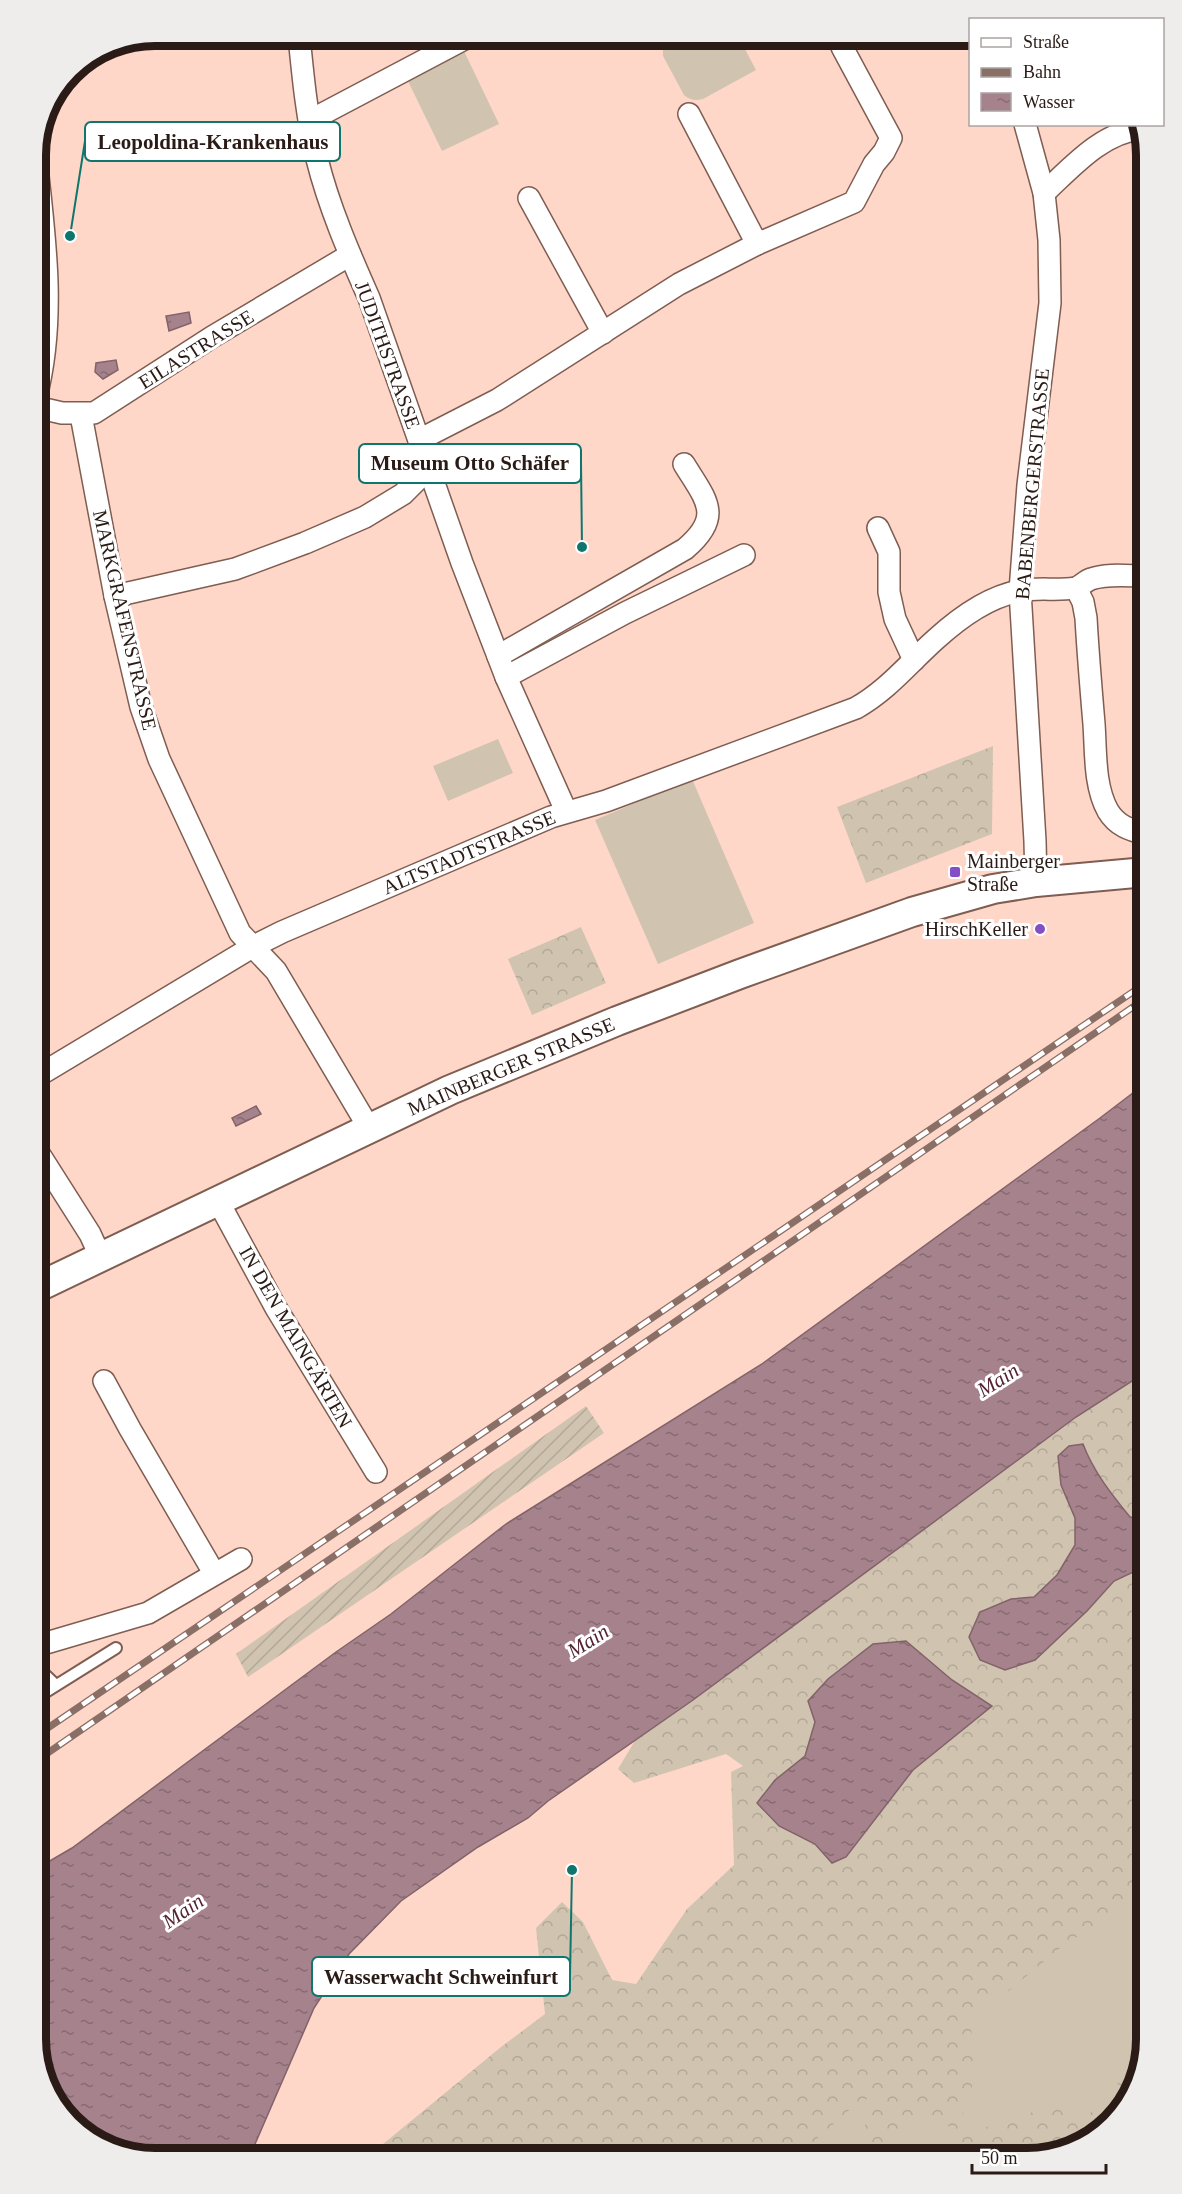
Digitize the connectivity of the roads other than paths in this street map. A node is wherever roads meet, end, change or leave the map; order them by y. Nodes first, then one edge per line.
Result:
1 (300, 46) edge
2 (450, 46) edge
3 (842, 46) dead end
4 (689, 114) dead end
5 (309, 121) junction
6 (1026, 126) edge
7 (1132, 130) edge
8 (1044, 193) junction
9 (529, 198) dead end
10 (757, 244) junction
11 (350, 255) junction
12 (47, 285) edge
13 (603, 333) junction
14 (47, 335) edge
15 (47, 410) edge
16 (81, 415) junction
17 (419, 440) junction
18 (684, 464) dead end
19 (428, 469) junction
20 (878, 528) dead end
21 (744, 555) dead end
22 (1136, 576) edge
23 (1076, 588) junction
24 (1020, 591) junction
25 (116, 596) junction
26 (498, 656) junction
27 (914, 660) junction
28 (506, 677) junction
29 (566, 812) junction
30 (1136, 831) edge
31 (1136, 873) edge
32 (1036, 882) junction
33 (254, 946) junction
34 (47, 1071) edge
35 (369, 1128) junction
36 (46, 1165) edge
37 (218, 1201) junction
38 (101, 1258) junction
39 (46, 1283) edge
40 (104, 1381) dead end
41 (376, 1472) dead end
42 (241, 1559) dead end
43 (214, 1573) junction
44 (46, 1643) edge
45 (116, 1648) dead end
46 (46, 1676) edge
47 (56, 1685) junction
48 (46, 1691) edge

1 - 5 street, JUDITHSTRASSE
2 - 5 street
3 - 10 street
4 - 10 street
5 - 11 street, JUDITHSTRASSE
6 - 8 street, BABENBERGERSTRASSE
7 - 8 street
8 - 24 street, BABENBERGERSTRASSE
9 - 13 street
10 - 13 street
11 - 16 street, EILASTRASSE
11 - 17 street, JUDITHSTRASSE
12 - 14 street
13 - 17 street
15 - 16 street, EILASTRASSE
16 - 25 street, MARKGRAFENSTRASSE
17 - 19 street, JUDITHSTRASSE
18 - 26 street
19 - 25 street
19 - 26 street, JUDITHSTRASSE
20 - 27 street
21 - 28 street
22 - 23 street, ALTSTADTSTRASSE
23 - 24 street, ALTSTADTSTRASSE
23 - 30 street
24 - 27 street, ALTSTADTSTRASSE
24 - 32 street, BABENBERGERSTRASSE
25 - 33 street, MARKGRAFENSTRASSE
26 - 28 street, JUDITHSTRASSE
27 - 29 street, ALTSTADTSTRASSE
28 - 29 street, JUDITHSTRASSE
29 - 33 street, ALTSTADTSTRASSE
31 - 32 main road, MAINBERGER STRASSE
32 - 35 main road, MAINBERGER STRASSE
33 - 34 street, ALTSTADTSTRASSE
33 - 35 street, MARKGRAFENSTRASSE
35 - 37 main road, MAINBERGER STRASSE
36 - 38 street
37 - 38 main road, MAINBERGER STRASSE
37 - 41 street, IN DEN MAINGÄRTEN
38 - 39 main road, MAINBERGER STRASSE
40 - 43 street
42 - 43 street
43 - 44 street
45 - 47 lane
46 - 47 lane
47 - 48 lane

